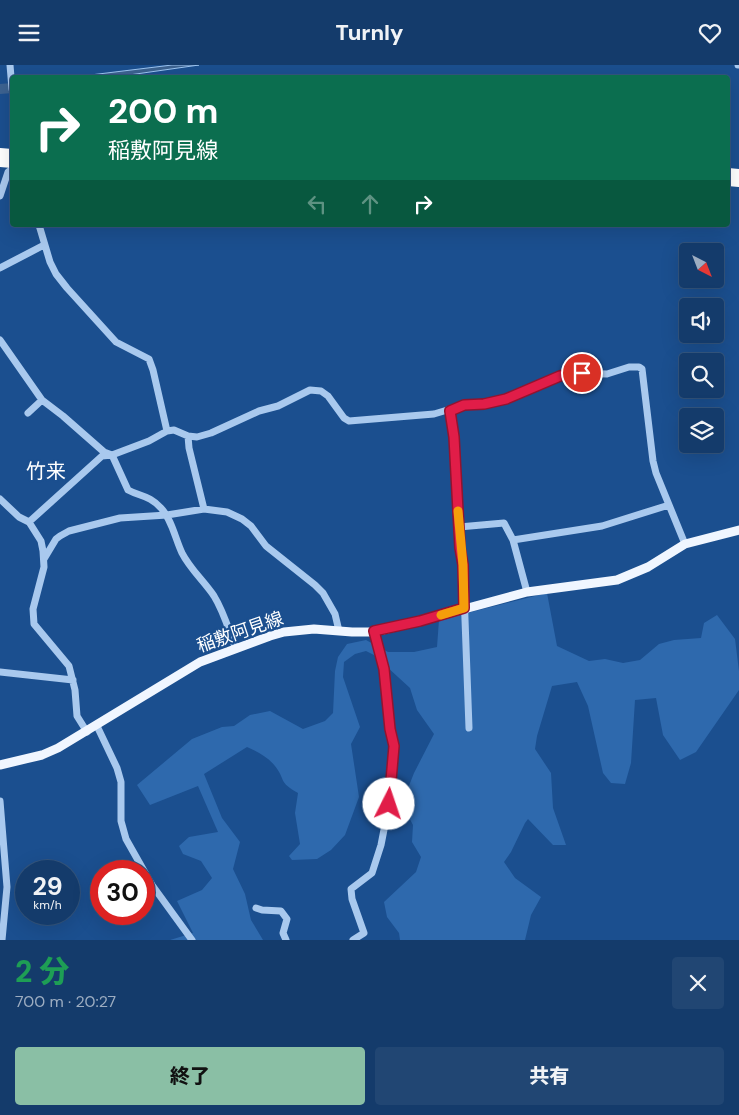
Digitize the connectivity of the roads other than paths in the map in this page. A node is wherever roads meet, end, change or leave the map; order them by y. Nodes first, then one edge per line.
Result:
1 (10, 170) edge
2 (0, 196) edge
3 (40, 227) edge
4 (44, 245) junction
5 (0, 268) edge
6 (0, 340) edge
7 (42, 400) junction
8 (450, 411) junction
9 (28, 413) dead end
10 (167, 431) junction
11 (188, 436) junction
12 (112, 455) junction
13 (0, 499) edge
14 (669, 505) junction
15 (204, 509) junction
16 (167, 515) junction
17 (29, 522) junction
18 (459, 527) junction
19 (739, 530) edge
20 (513, 541) junction
21 (685, 544) junction
22 (44, 559) junction
23 (527, 592) junction
24 (464, 608) junction
25 (338, 631) junction
26 (374, 631) junction
27 (236, 649) junction
28 (0, 672) edge
29 (73, 679) junction
30 (97, 726) junction
31 (469, 728) dead end
32 (87, 732) junction
33 (0, 765) edge
34 (0, 801) edge
35 (256, 908) dead end
36 (2, 940) edge
37 (192, 940) edge
38 (286, 940) edge
39 (353, 940) edge

1 - 2 street
3 - 4 street
4 - 5 street
4 - 10 street
6 - 7 street
7 - 9 street
7 - 12 street
8 - 11 street
8 - 14 street
8 - 18 street
10 - 11 street
10 - 12 street
11 - 15 street
12 - 16 street
12 - 17 street
13 - 17 street
14 - 20 street
14 - 21 street
15 - 16 street
15 - 25 street
16 - 22 street
16 - 27 street
17 - 22 street
18 - 20 street
18 - 24 street
19 - 21 main road, 稲敷阿見線
20 - 23 street
21 - 23 main road, 稲敷阿見線
22 - 29 street
23 - 24 main road, 稲敷阿見線
24 - 26 main road, 稲敷阿見線
24 - 31 street
25 - 26 main road, 稲敷阿見線
25 - 27 main road, 稲敷阿見線
26 - 39 street
27 - 30 main road, 稲敷阿見線
28 - 29 street
29 - 32 street
30 - 32 main road, 稲敷阿見線
30 - 37 street
32 - 33 main road, 稲敷阿見線
34 - 36 street
35 - 38 street

